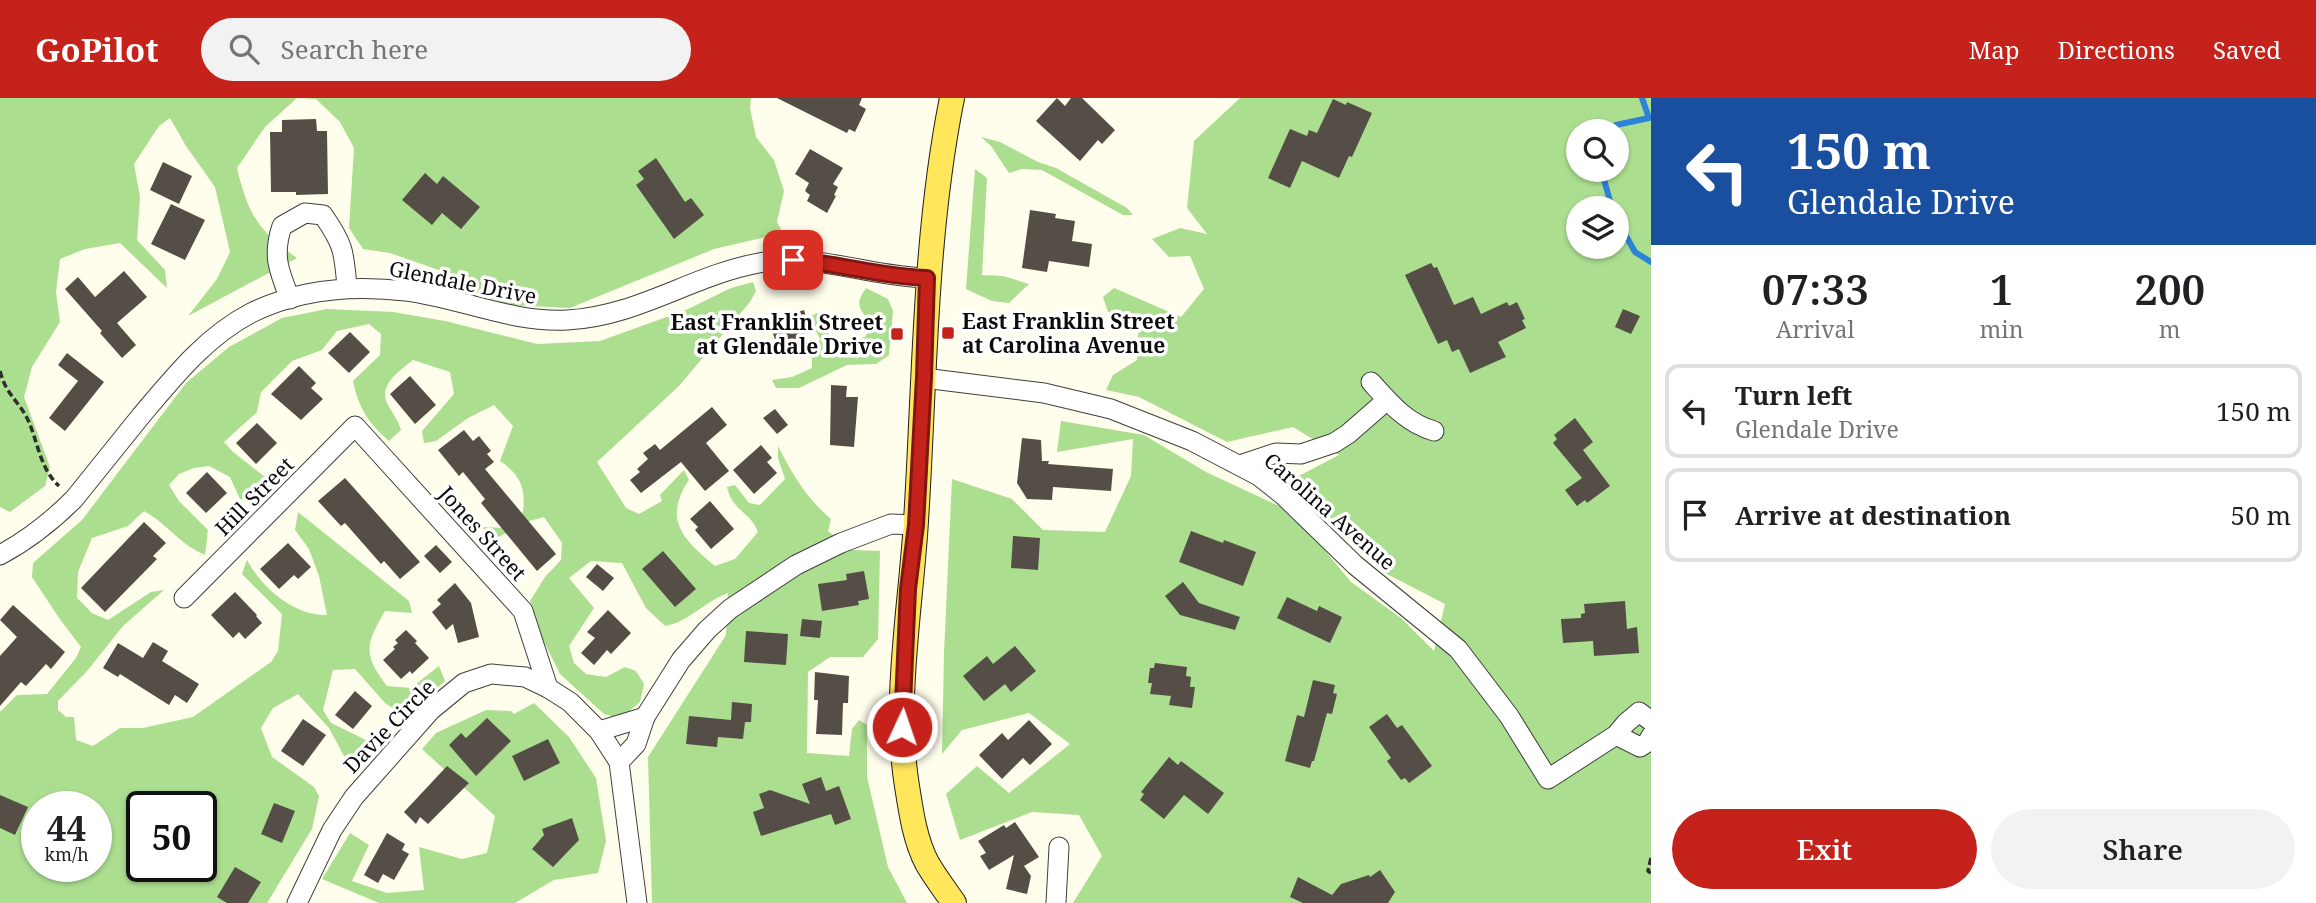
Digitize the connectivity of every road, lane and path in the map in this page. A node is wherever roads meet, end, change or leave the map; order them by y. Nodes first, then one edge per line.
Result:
1 (952, 98) edge
2 (927, 278) junction
3 (347, 288) junction
4 (290, 299) junction
5 (0, 371) edge
6 (924, 377) junction
7 (1371, 382) dead end
8 (1387, 400) junction
9 (355, 426) joint
10 (1434, 430) dead end
11 (1240, 465) junction
12 (74, 499) junction
13 (916, 525) junction
14 (0, 555) edge
15 (184, 598) dead end
16 (548, 688) junction
17 (645, 717) junction
18 (1651, 721) edge
19 (599, 732) junction
20 (1616, 735) junction
21 (1650, 741) edge
22 (620, 762) junction
23 (1059, 847) dead end
24 (1651, 858) edge
25 (1651, 873) edge
26 (297, 903) edge
27 (637, 903) edge
28 (954, 903) edge
29 (1056, 903) edge

1 - 2 main road
2 - 3 street, Glendale Drive
2 - 6 main road
3 - 4 street, Glendale Drive
3 - 4 street
4 - 12 street, Glendale Drive
5 - 12 path
6 - 11 street, Carolina Avenue
6 - 13 main road
7 - 8 street
8 - 10 street
8 - 11 street
9 - 15 street, Hill Street
9 - 16 street, Jones Street
11 - 20 street, Carolina Avenue
12 - 14 street, Glendale Drive
13 - 17 street
13 - 28 main road
16 - 19 street, Davie Circle
16 - 26 street, Davie Circle
17 - 19 street
17 - 22 street
18 - 20 street
19 - 22 street, Davie Circle
20 - 21 street
22 - 27 street, Davie Circle
23 - 29 street
24 - 25 path

